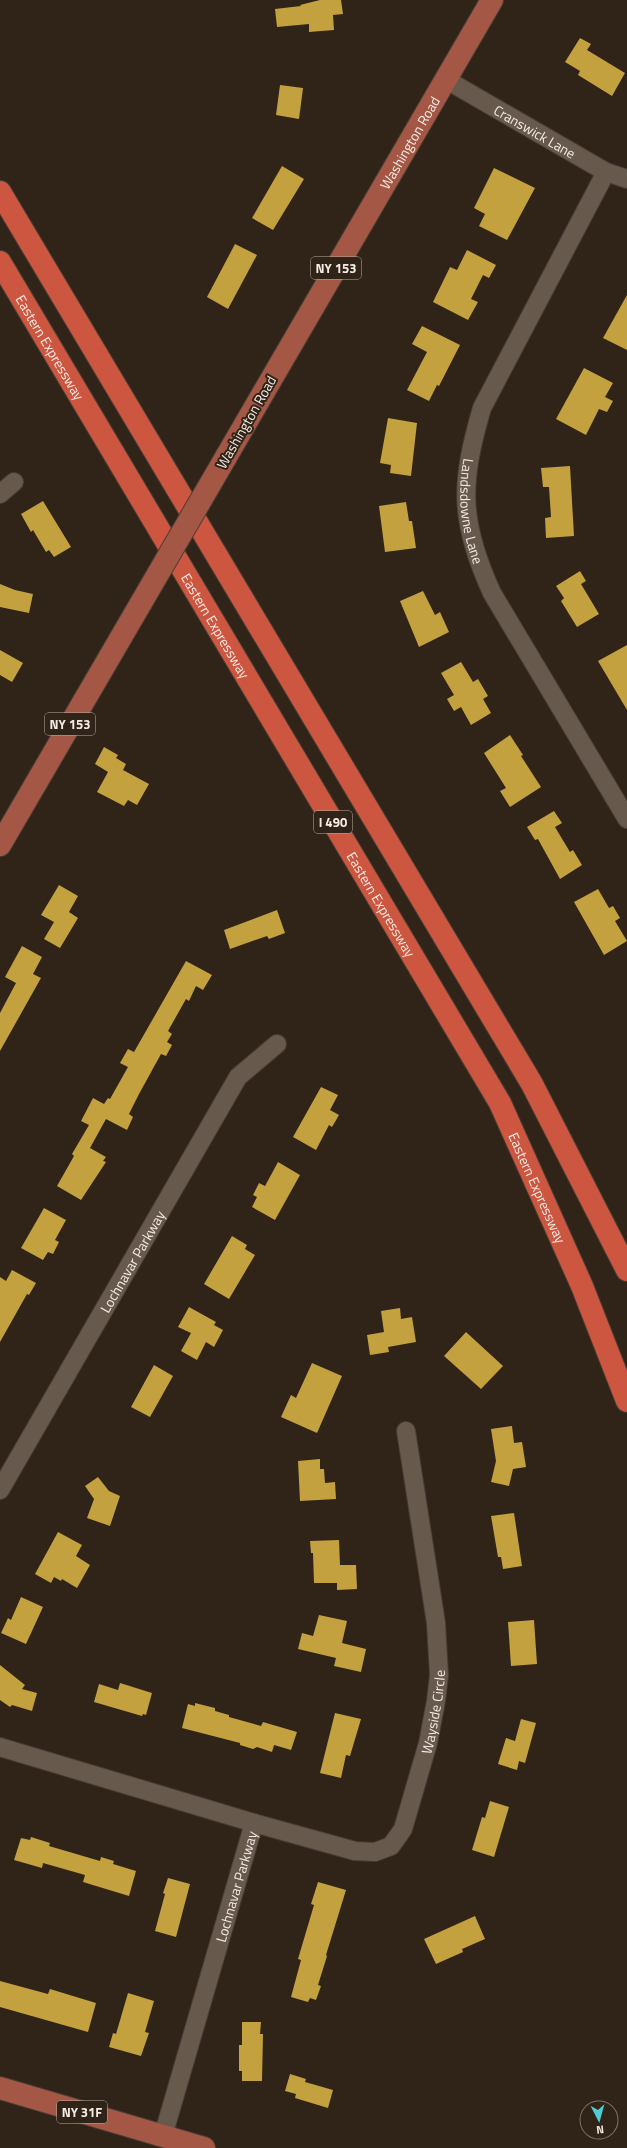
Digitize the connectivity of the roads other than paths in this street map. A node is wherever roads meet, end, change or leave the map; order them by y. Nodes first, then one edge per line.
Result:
1 (492, 0) edge
2 (446, 79) junction
3 (606, 172) junction
4 (627, 179) edge
5 (0, 192) edge
6 (0, 262) edge
7 (14, 482) dead end
8 (0, 494) edge
9 (627, 818) edge
10 (0, 845) edge
11 (277, 1044) dead end
12 (627, 1270) edge
13 (627, 1401) edge
14 (406, 1431) dead end
15 (0, 1490) edge
16 (0, 1747) edge
17 (254, 1823) junction
18 (0, 2088) edge
19 (163, 2136) junction
20 (204, 2148) edge

1 - 2 main road, Washington Road / NY 153
2 - 3 street, Cranswick Lane
2 - 10 main road, Washington Road / NY 153, bridge
3 - 4 street, Cranswick Lane
3 - 9 street, Landsdowne Lane
5 - 12 highway, I 490
6 - 13 highway, Eastern Expressway / I 490
7 - 8 street
11 - 15 street, Lochnavar Parkway
14 - 17 street, Wayside Circle
16 - 17 street, Lochnavar Parkway
17 - 19 street, Lochnavar Parkway
18 - 19 main road, NY 31F
19 - 20 main road, NY 31F

